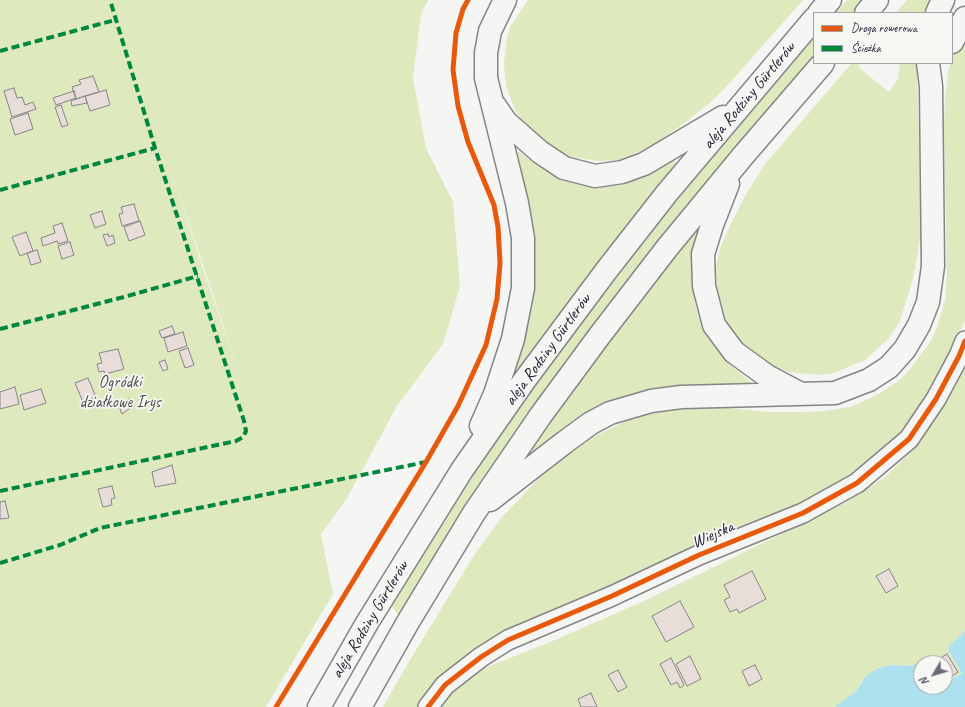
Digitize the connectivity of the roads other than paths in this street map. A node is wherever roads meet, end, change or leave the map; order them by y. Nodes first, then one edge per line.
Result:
1 (505, 0) edge
2 (830, 0) edge
3 (877, 0) edge
4 (943, 0) edge
5 (957, 0) edge
6 (965, 10) edge
7 (820, 12) edge
8 (867, 12) edge
9 (937, 12) edge
10 (965, 18) edge
11 (813, 20) edge
12 (953, 40) edge
13 (822, 64) edge
14 (928, 64) edge
15 (942, 64) edge
16 (931, 86) junction
17 (491, 102) junction
18 (739, 107) junction
19 (742, 157) junction
20 (965, 341) edge
21 (802, 395) junction
22 (462, 470) junction
23 (474, 513) junction
24 (319, 707) edge
25 (360, 707) edge
26 (428, 707) edge

1 - 17 main road
2 - 7 main road
3 - 8 main road
4 - 9 main road
5 - 6 main road
10 - 12 main road
11 - 18 main road, aleja Rodziny Gürtlerów
13 - 19 main road, aleja Rodziny Gürtlerów
14 - 16 main road
15 - 16 main road
16 - 21 main road
17 - 18 main road
17 - 22 main road
18 - 22 main road, aleja Rodziny Gürtlerów
19 - 21 main road
19 - 23 main road, aleja Rodziny Gürtlerów
20 - 26 street, Wiejska
21 - 23 main road
22 - 24 main road, aleja Rodziny Gürtlerów
23 - 25 main road, aleja Rodziny Gürtlerów

